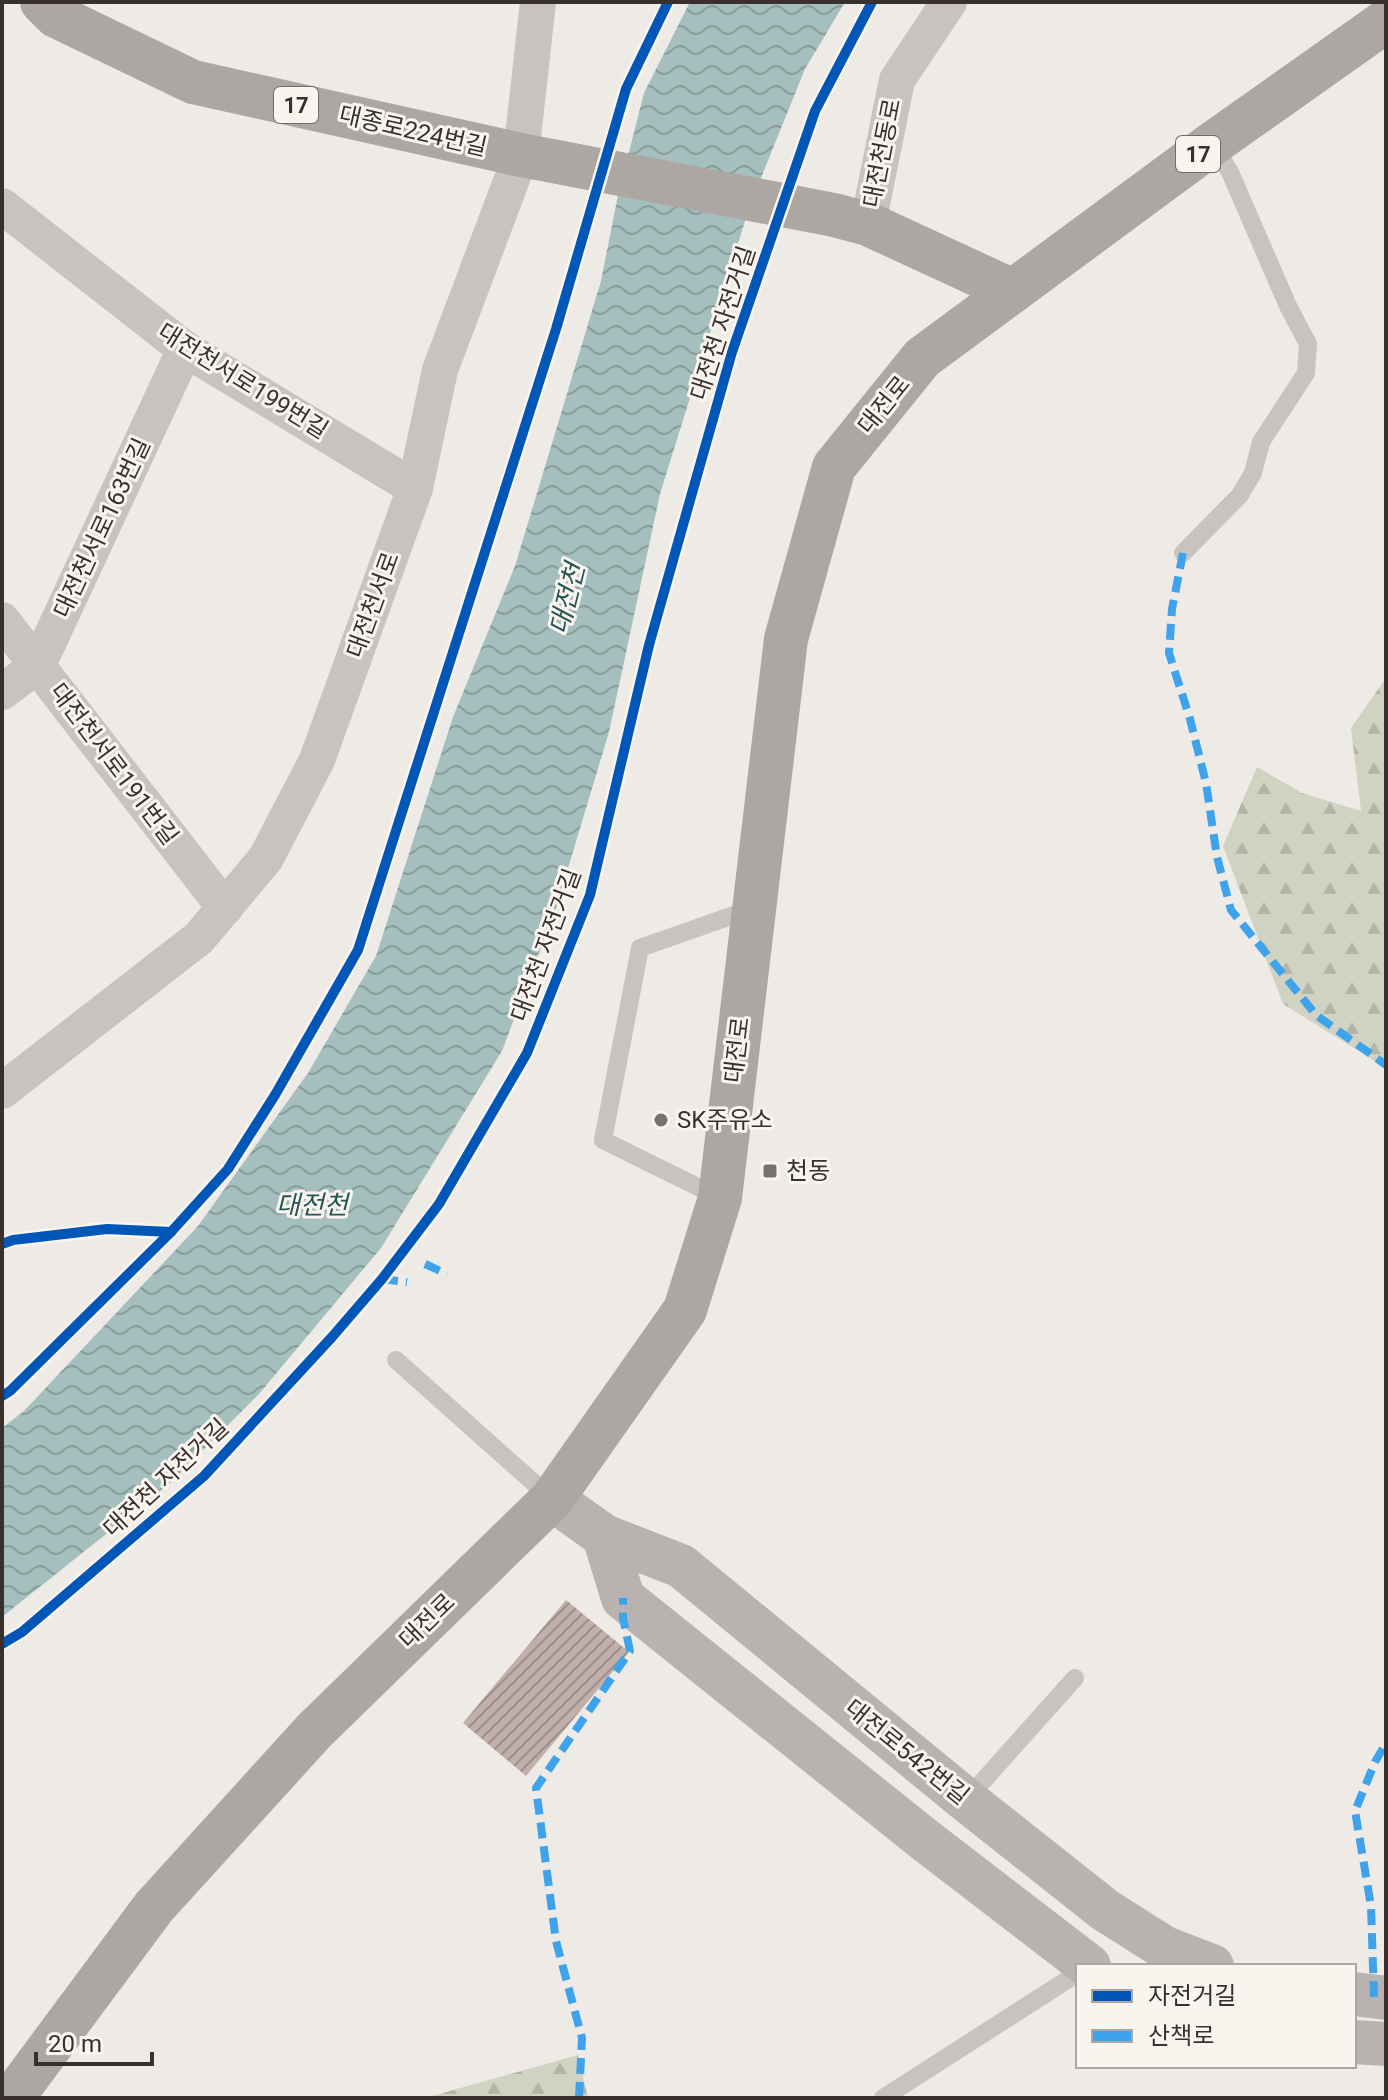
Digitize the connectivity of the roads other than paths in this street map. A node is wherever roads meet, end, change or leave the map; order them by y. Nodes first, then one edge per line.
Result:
1 (42, 2) edge
2 (538, 2) edge
3 (949, 2) edge
4 (1386, 21) edge
5 (1212, 144) junction
6 (521, 155) junction
7 (2, 206) edge
8 (851, 220) junction
9 (1013, 291) junction
10 (185, 349) junction
11 (415, 488) junction
12 (1183, 553) dead end
13 (2, 620) edge
14 (38, 665) junction
15 (2, 692) edge
16 (225, 908) junction
17 (754, 908) junction
18 (2, 1091) edge
19 (720, 1198) junction
20 (396, 1360) dead end
21 (552, 1499) junction
22 (604, 1536) junction
23 (1075, 1678) dead end
24 (966, 1800) junction
25 (1086, 1964) edge
26 (1207, 1964) edge
27 (1076, 1974) edge
28 (1356, 1994) edge
29 (1386, 1998) edge
30 (1356, 2042) edge
31 (1386, 2044) edge
32 (12, 2098) edge
33 (883, 2098) edge

1 - 6 main road, 대종로224번길 / 17
2 - 6 street, 대전천서로
3 - 8 street, 대전천동로
4 - 5 main road, 대전로 / 17
5 - 9 main road, 대전로 / 17
5 - 12 lane
6 - 8 main road, 대종로224번길 / 17
6 - 11 street, 대전천서로
7 - 10 street, 대전천서로199번길
8 - 9 main road, 17
9 - 17 main road, 대전로
10 - 11 street, 대전천서로199번길
10 - 14 street, 대전천서로163번길
11 - 16 street, 대전천서로
13 - 14 street, 대전천서로191번길
14 - 15 street, 대전천서로163번길
14 - 16 street, 대전천서로191번길
16 - 18 street, 대전천서로
17 - 19 main road, 대전로
17 - 19 lane
19 - 21 main road, 대전로
20 - 21 lane
21 - 22 main road, 대전로542번길
21 - 32 main road, 대전로
22 - 24 main road, 대전로542번길
22 - 25 main road
23 - 24 lane
24 - 26 main road, 대전로542번길
27 - 33 lane
28 - 29 main road
30 - 31 main road

